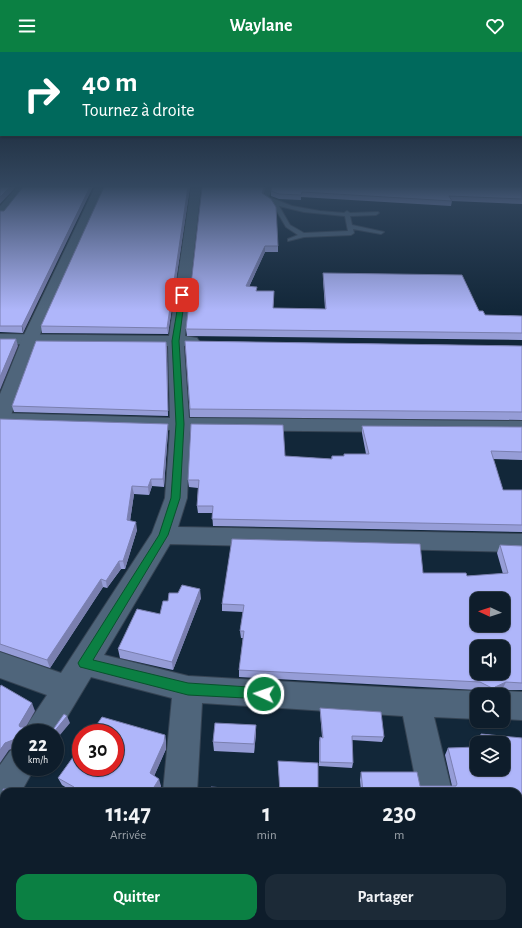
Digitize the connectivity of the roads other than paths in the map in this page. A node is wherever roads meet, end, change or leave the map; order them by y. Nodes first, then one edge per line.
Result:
1 (81, 228) edge
2 (191, 228) edge
3 (291, 228) edge
4 (350, 228) edge
5 (359, 228) edge
6 (381, 232) dead end
7 (303, 235) junction
8 (290, 240) dead end
9 (0, 339) edge
10 (30, 340) junction
11 (176, 341) junction
12 (207, 341) edge
13 (0, 419) edge
14 (180, 424) junction
15 (522, 427) edge
16 (163, 535) junction
17 (522, 543) edge
18 (84, 663) junction
19 (0, 665) edge
20 (68, 689) junction
21 (188, 689) junction
22 (415, 702) junction
23 (470, 705) edge
24 (510, 705) edge
25 (522, 706) edge
26 (46, 724) edge
27 (12, 776) edge
28 (4, 788) edge
29 (180, 788) edge
30 (434, 788) edge

1 - 10 street
2 - 11 street
3 - 7 lane
4 - 7 lane
5 - 6 lane
7 - 8 lane
9 - 10 street
10 - 11 street
10 - 13 street
11 - 12 street
11 - 14 street
13 - 14 street
14 - 15 street
14 - 16 street
16 - 17 street
16 - 18 street
18 - 20 street
18 - 21 street
19 - 20 street
20 - 26 street
21 - 22 street
21 - 29 street
22 - 23 street
22 - 30 street
24 - 25 street
27 - 28 street

